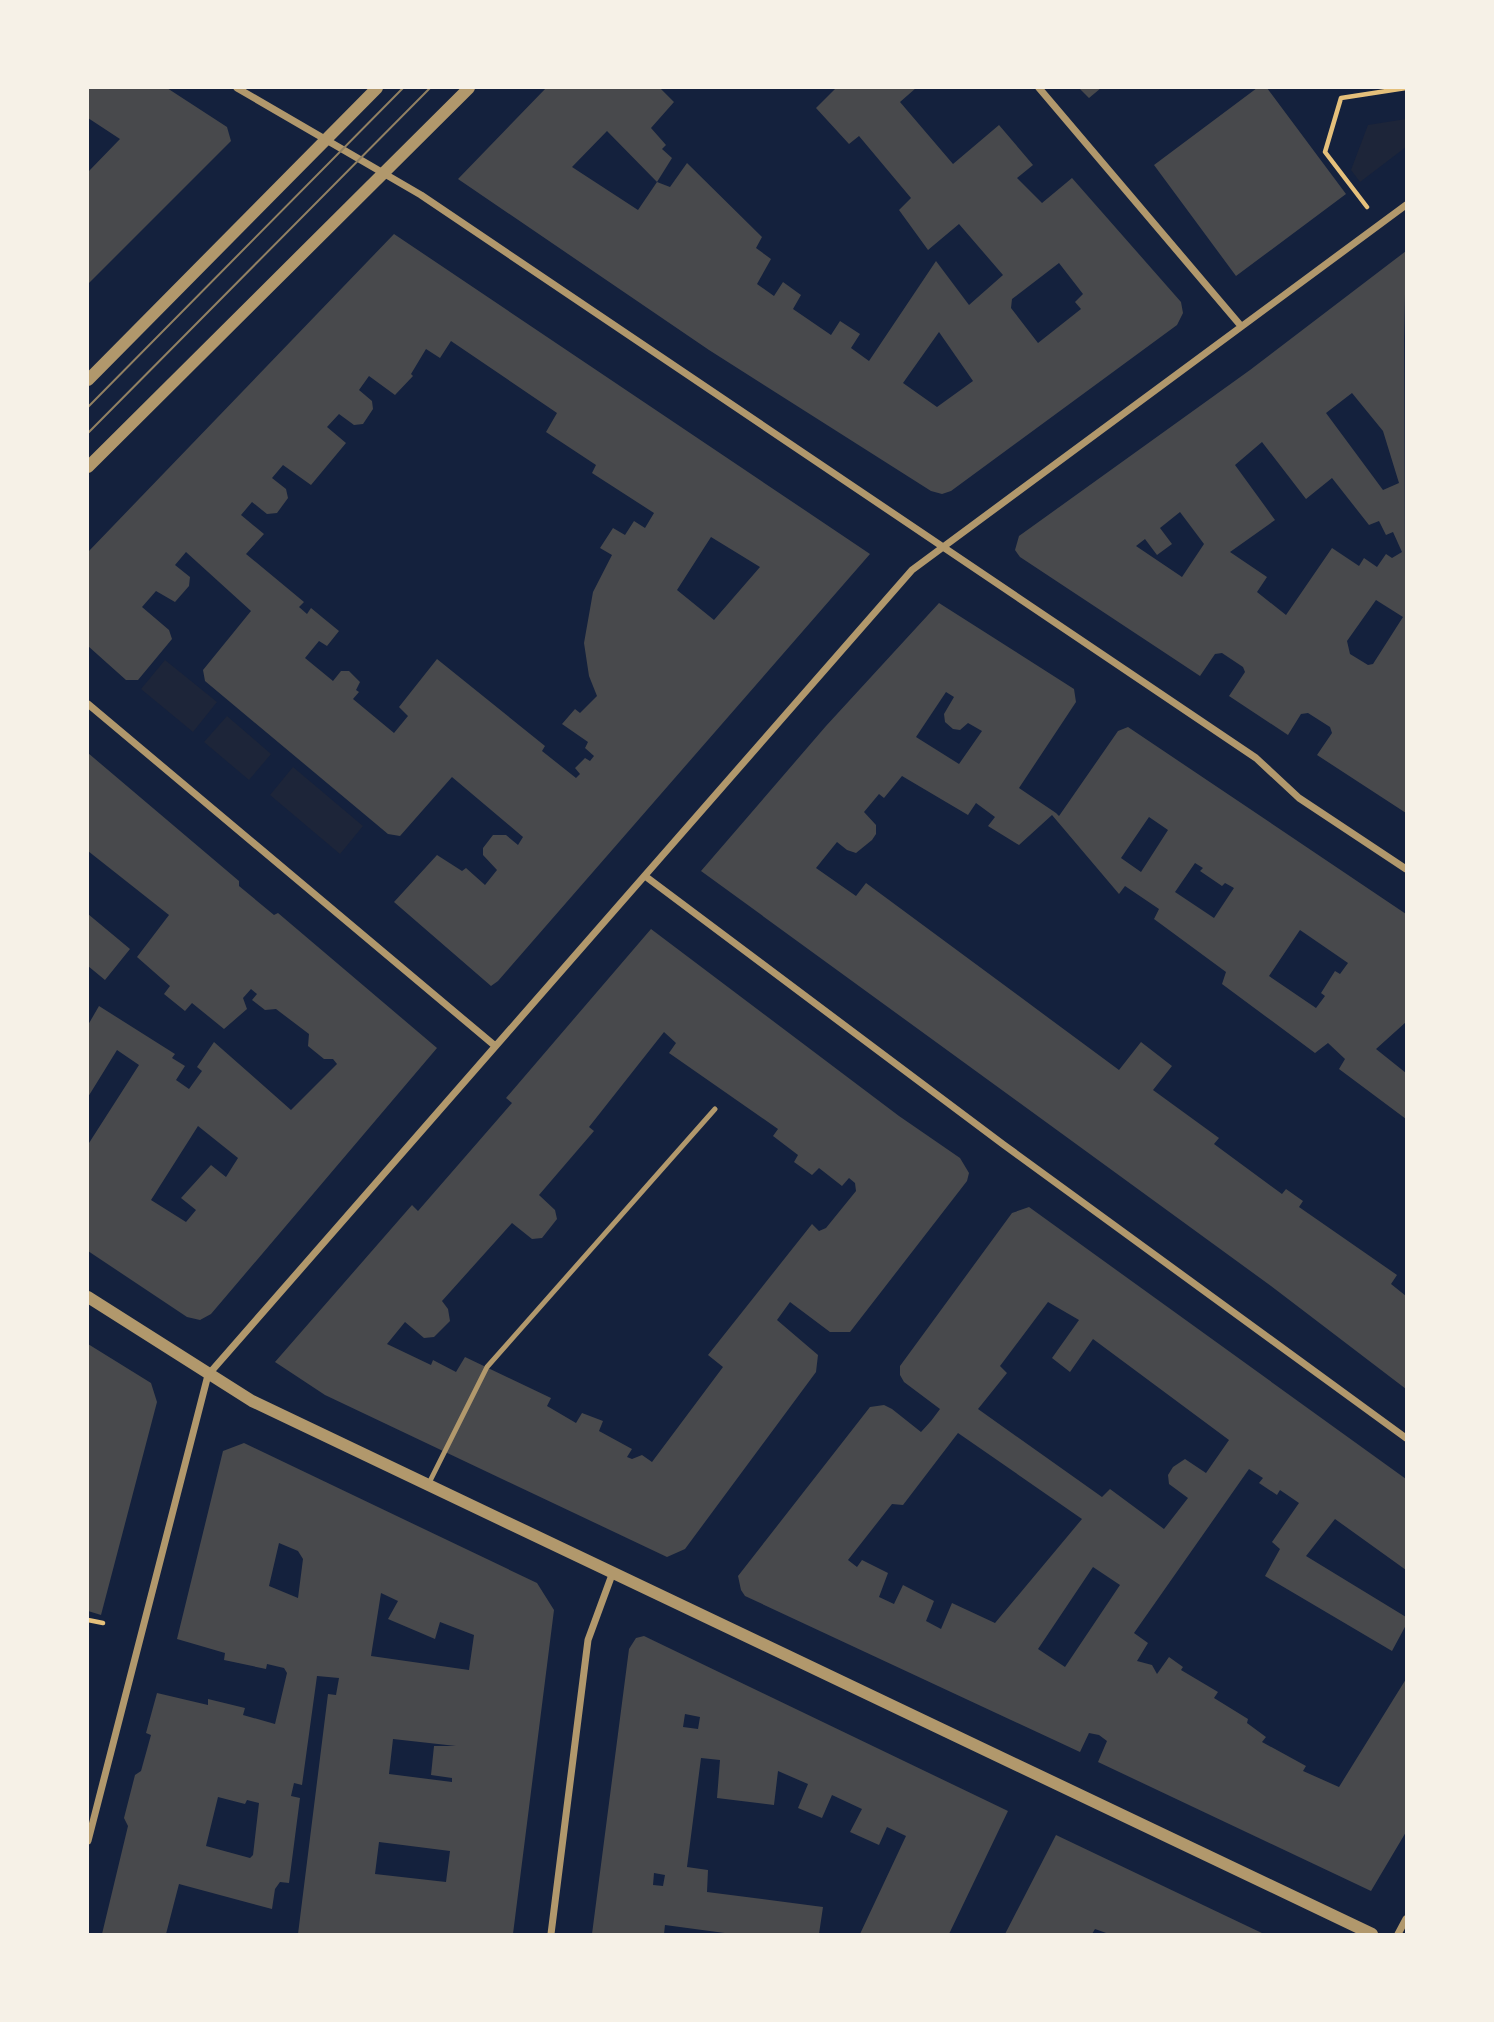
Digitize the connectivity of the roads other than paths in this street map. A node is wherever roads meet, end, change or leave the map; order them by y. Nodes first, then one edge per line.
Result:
1 (237, 88) edge
2 (377, 88) edge
3 (469, 88) edge
4 (1039, 88) edge
5 (325, 141) junction
6 (382, 173) junction
7 (1406, 205) edge
8 (1241, 326) junction
9 (88, 380) edge
10 (88, 467) edge
11 (943, 547) junction
12 (88, 704) edge
13 (1406, 869) edge
14 (645, 876) junction
15 (494, 1045) junction
16 (715, 1109) dead end
17 (88, 1297) edge
18 (208, 1375) junction
19 (1406, 1438) edge
20 (428, 1485) junction
21 (613, 1572) junction
22 (88, 1841) edge
23 (1406, 1919) edge
24 (551, 1934) edge
25 (1372, 1934) edge
26 (1398, 1934) edge

1 - 5 street
2 - 5 street
3 - 6 street
4 - 8 street
5 - 6 street
5 - 9 street
6 - 10 street
6 - 11 street
7 - 8 street
8 - 11 street
11 - 13 street
11 - 14 street
12 - 15 street
14 - 15 street
14 - 19 street
15 - 18 street
16 - 20 lane
17 - 18 street
18 - 20 street
18 - 22 street
20 - 21 street
21 - 24 street
21 - 25 street
23 - 26 street

